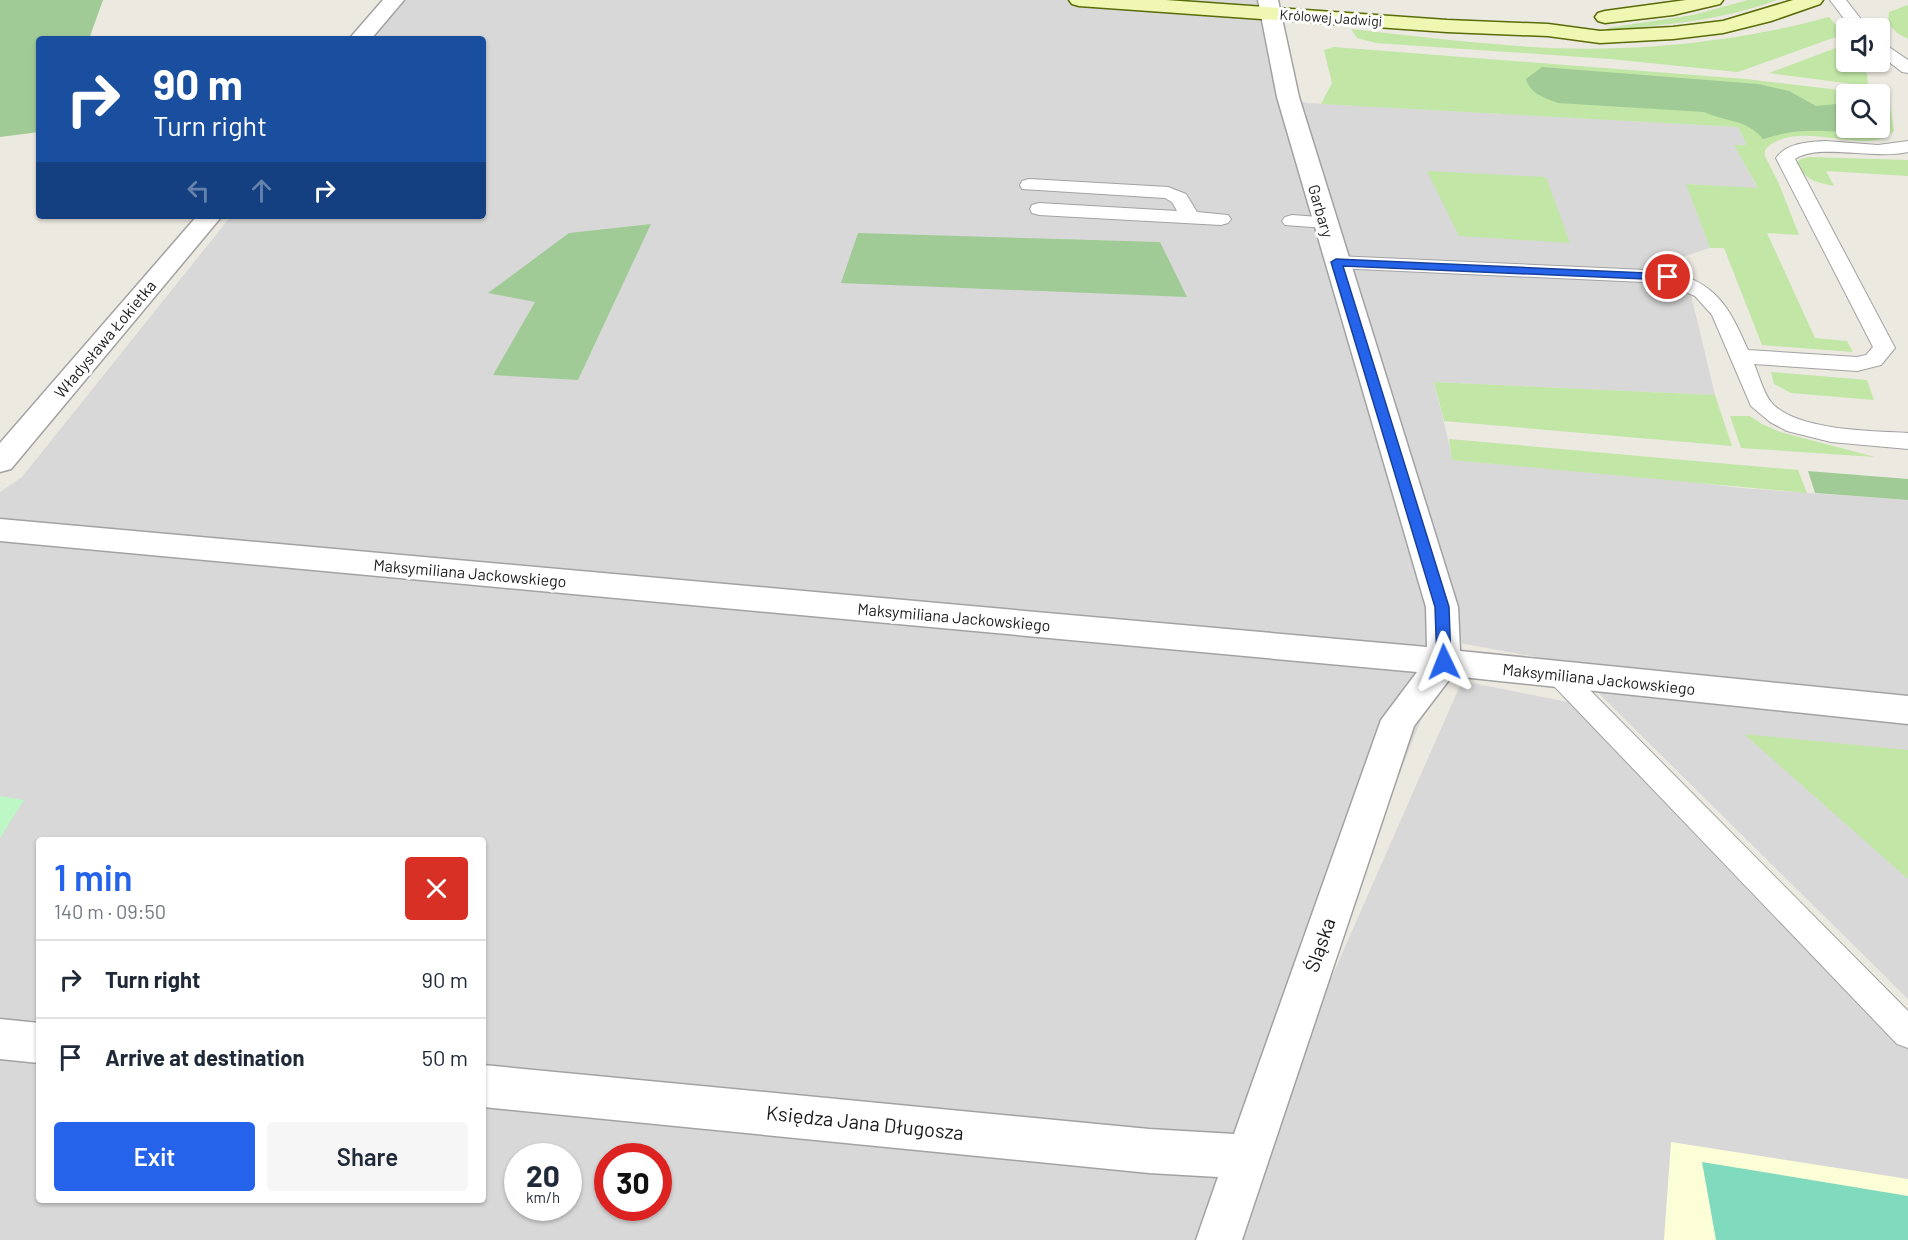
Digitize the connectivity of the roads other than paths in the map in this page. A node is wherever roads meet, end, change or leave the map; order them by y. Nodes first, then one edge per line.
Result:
1 (394, 0) edge
2 (1079, 0) edge
3 (1713, 0) edge
4 (1813, 0) edge
5 (1838, 0) edge
6 (1268, 7) edge
7 (1850, 18) edge
8 (1548, 30) junction
9 (363, 36) edge
10 (1890, 57) edge
11 (1908, 73) edge
12 (1908, 146) edge
13 (1029, 185) dead end
14 (1039, 209) dead end
15 (1190, 216) junction
16 (207, 219) edge
17 (1221, 219) dead end
18 (1292, 221) dead end
19 (1325, 222) junction
20 (1336, 262) junction
21 (1739, 356) junction
22 (1908, 441) edge
23 (0, 462) edge
24 (0, 530) edge
25 (1444, 662) junction
26 (1560, 676) junction
27 (1908, 710) edge
28 (1908, 1033) edge
29 (0, 1039) edge
30 (36, 1043) edge
31 (486, 1086) edge
32 (1247, 1157) junction
33 (1219, 1240) edge

1 - 9 street
2 - 6 street, Królowej Jadwigi
3 - 8 street, Królowej Jadwigi
4 - 8 street, Królowej Jadwigi
5 - 7 lane
6 - 8 street, Królowej Jadwigi
6 - 19 street, Garbary
10 - 11 lane
12 - 21 lane
13 - 15 lane
14 - 15 lane
15 - 17 lane
16 - 23 street, Władysława Łokietka
18 - 19 lane
19 - 20 street, Garbary
20 - 21 lane
20 - 25 street, Garbary
21 - 22 lane
24 - 25 street, Maksymiliana Jackowskiego
25 - 26 street, Maksymiliana Jackowskiego
25 - 32 street, Śląska
26 - 27 street, Maksymiliana Jackowskiego
26 - 28 lane
29 - 30 street
31 - 32 street, Księdza Jana Długosza
32 - 33 street, Śląska

